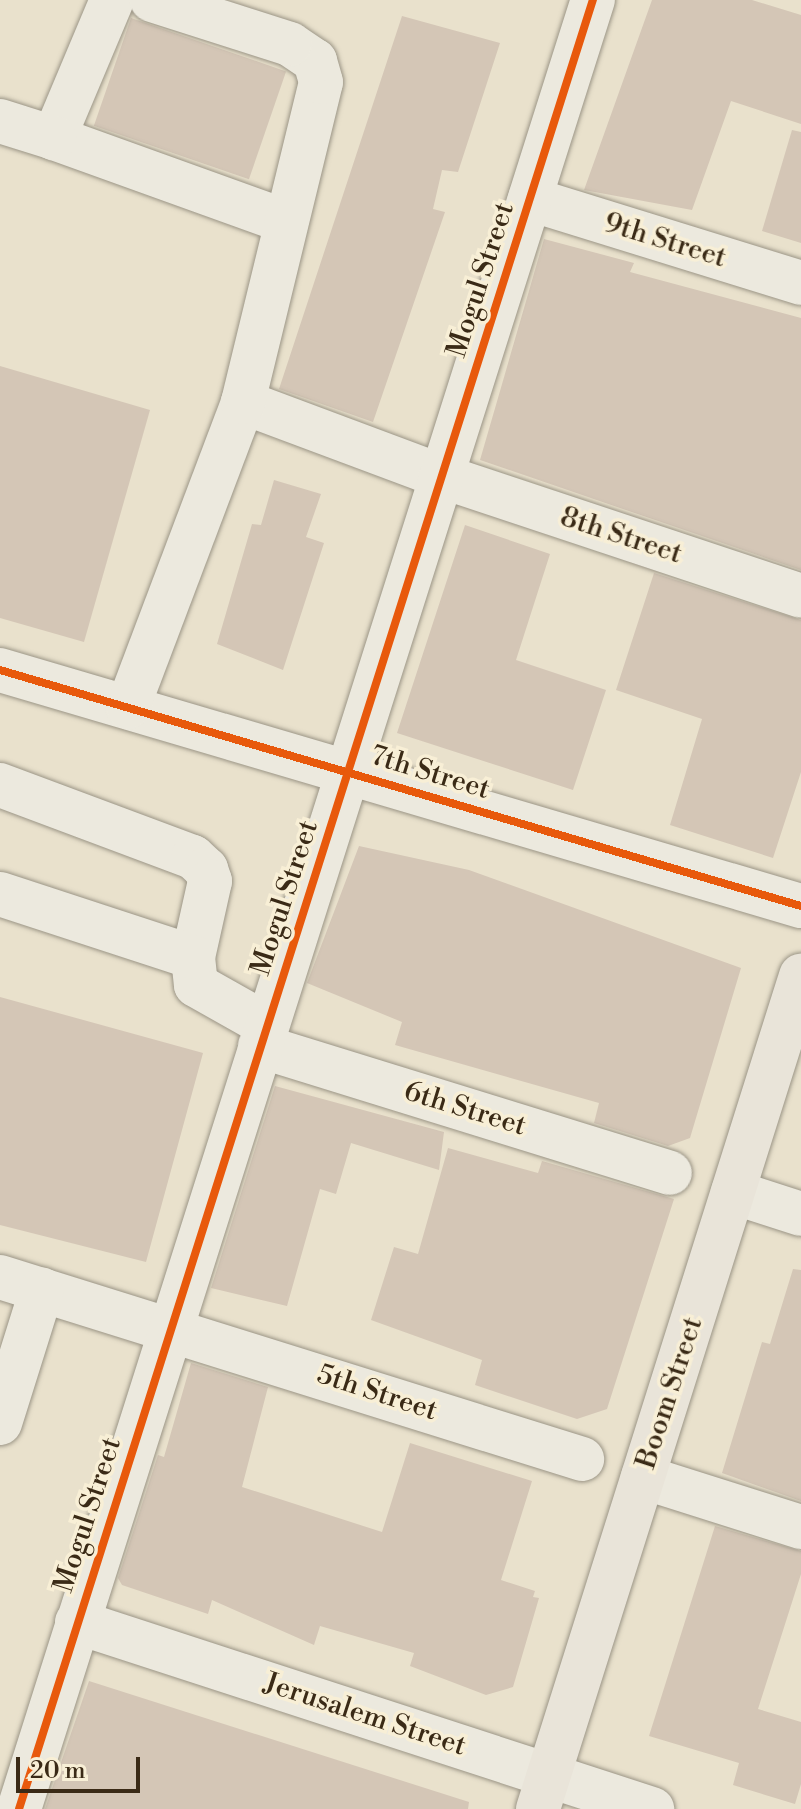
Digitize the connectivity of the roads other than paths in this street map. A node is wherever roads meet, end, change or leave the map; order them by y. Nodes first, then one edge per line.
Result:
1 (112, 0) edge
2 (152, 0) edge
3 (593, 0) edge
4 (0, 121) edge
5 (54, 138) junction
6 (530, 199) junction
7 (284, 221) junction
8 (801, 283) edge
9 (243, 402) junction
10 (441, 476) junction
11 (801, 596) edge
12 (0, 670) edge
13 (128, 707) junction
14 (349, 771) junction
15 (0, 785) edge
16 (0, 894) edge
17 (801, 906) edge
18 (193, 957) junction
19 (801, 976) edge
20 (264, 1035) junction
21 (670, 1173) dead end
22 (733, 1192) junction
23 (801, 1214) edge
24 (0, 1277) edge
25 (42, 1289) junction
26 (171, 1327) junction
27 (0, 1423) edge
28 (582, 1459) dead end
29 (643, 1477) junction
30 (801, 1527) edge
31 (77, 1622) junction
32 (544, 1792) edge
33 (19, 1809) edge
34 (652, 1809) edge

1 - 5 street
2 - 7 street
3 - 6 street, Mogul Street
4 - 5 street
5 - 7 street
6 - 8 street, 9th Street
6 - 10 street, Mogul Street
7 - 9 street
9 - 10 street, 8th Street
9 - 13 street
10 - 11 street, 8th Street
10 - 14 street, Mogul Street
12 - 13 street, 7th Street
13 - 14 street, 7th Street
14 - 17 street, 7th Street
14 - 20 street, Mogul Street
15 - 18 street
16 - 18 street
18 - 20 street, 6th Street
19 - 22 main road, Boom Street
20 - 21 street, 6th Street
20 - 26 street, Mogul Street
22 - 23 street
22 - 29 main road, Boom Street
24 - 25 street, 5th Street
25 - 26 street, 5th Street
25 - 27 street
26 - 28 street, 5th Street
26 - 31 street, Mogul Street
29 - 30 street
29 - 32 main road, Boom Street
31 - 32 street, Jerusalem Street
31 - 33 street, Mogul Street
32 - 34 street, Jerusalem Street

